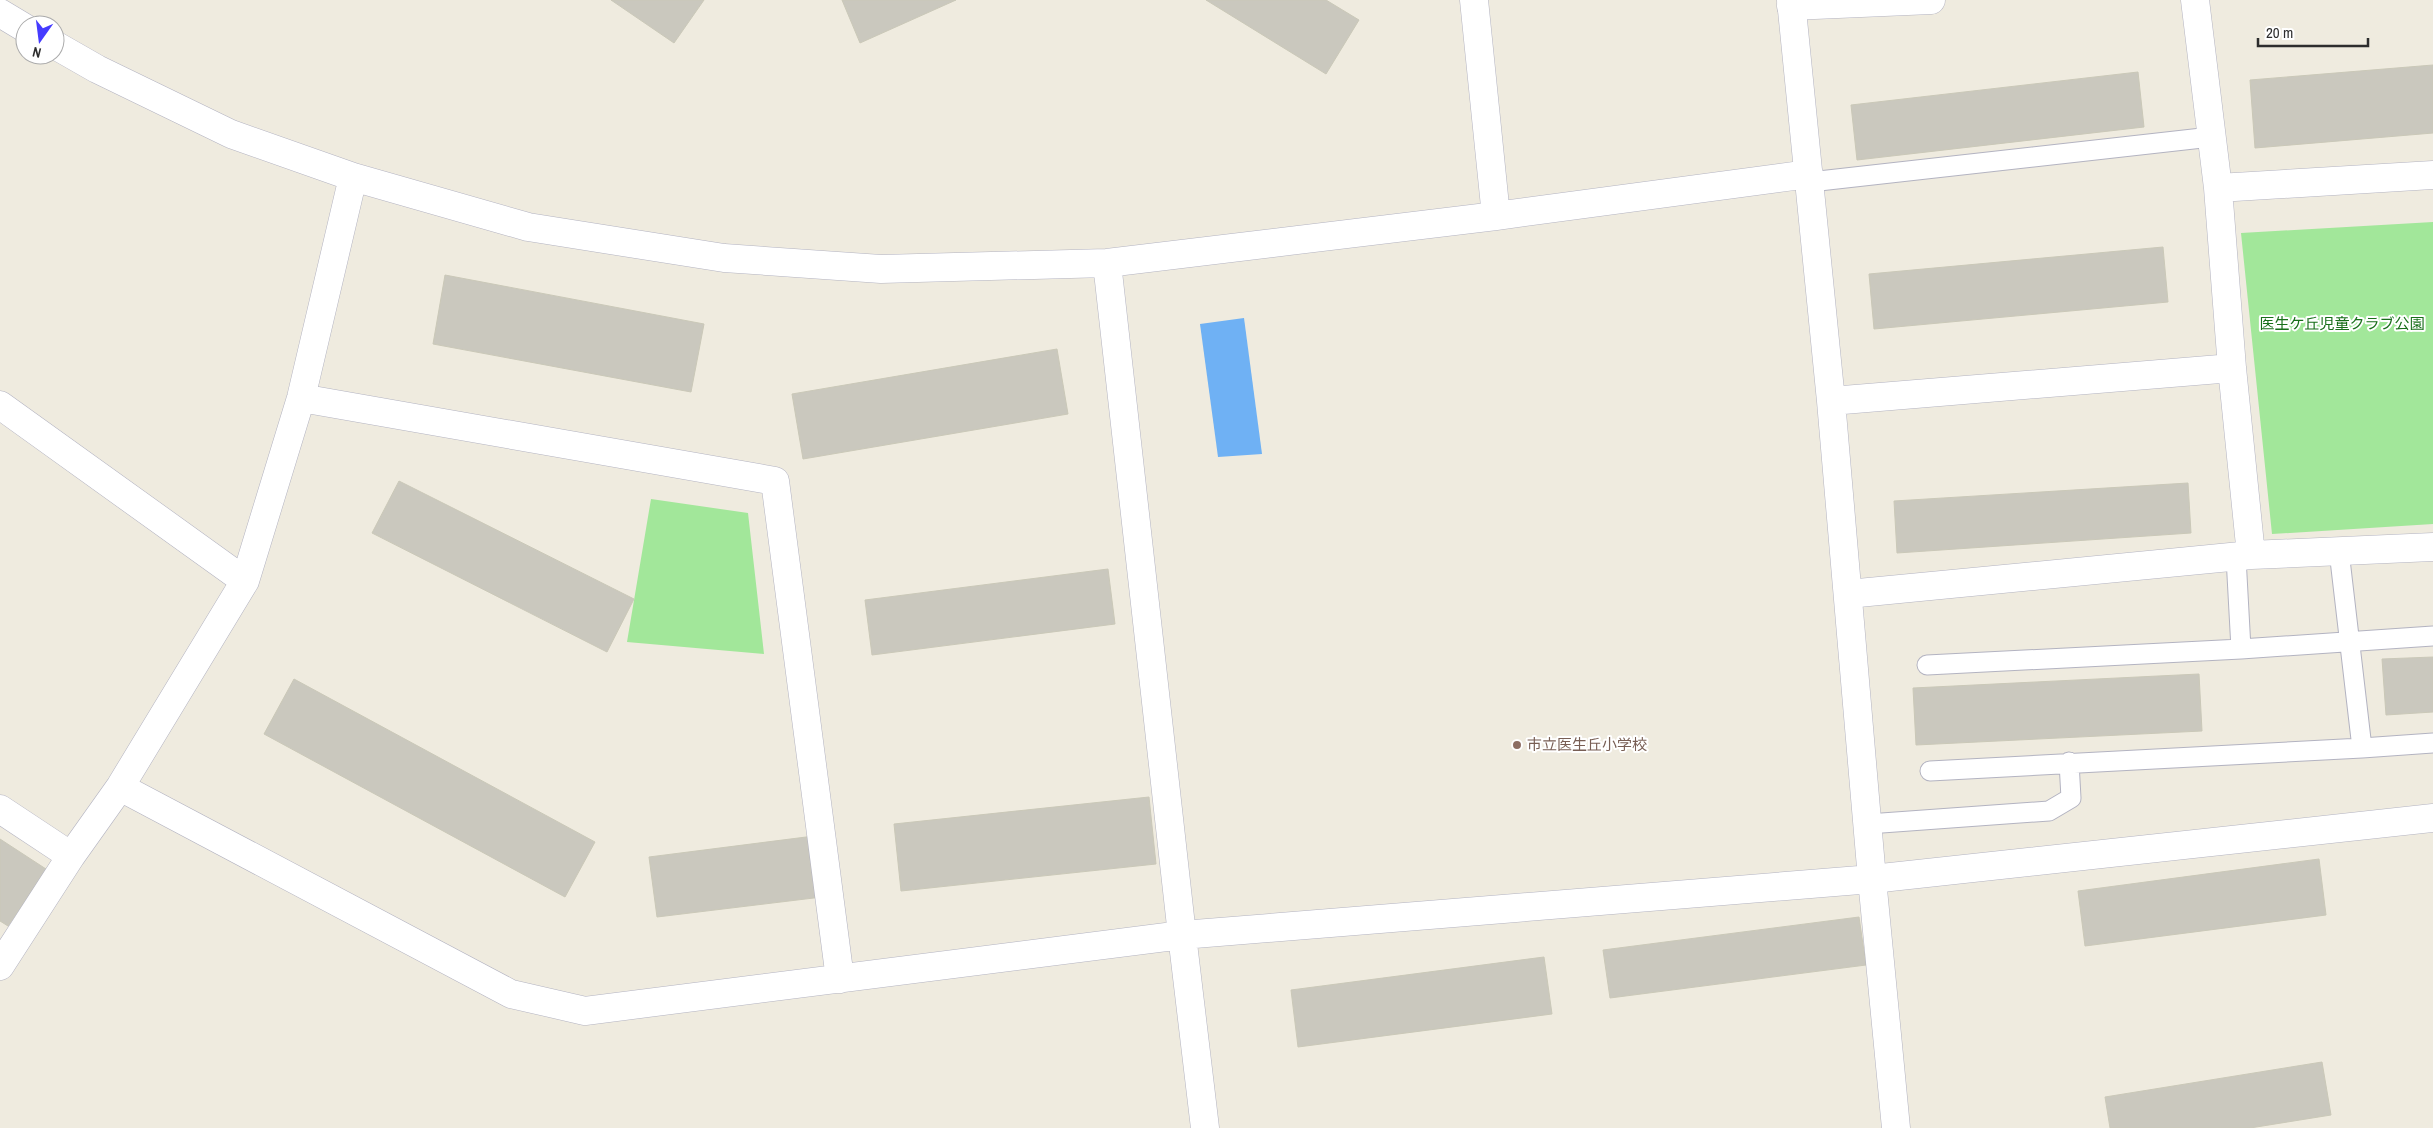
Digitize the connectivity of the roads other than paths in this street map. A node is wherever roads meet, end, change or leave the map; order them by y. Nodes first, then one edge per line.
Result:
1 (1474, 0) edge
2 (1931, 0) edge
3 (2195, 0) edge
4 (1791, 3) edge
5 (0, 13) edge
6 (15, 22) edge
7 (65, 51) edge
8 (2211, 138) junction
9 (2433, 175) edge
10 (353, 177) junction
11 (1810, 178) junction
12 (2218, 188) junction
13 (1496, 216) junction
14 (1107, 263) junction
15 (2232, 368) junction
16 (301, 398) junction
17 (1831, 400) junction
18 (0, 405) edge
19 (2433, 547) edge
20 (2338, 551) junction
21 (2243, 556) junction
22 (245, 581) junction
23 (1848, 594) junction
24 (2433, 636) edge
25 (2350, 642) junction
26 (2241, 648) junction
27 (1927, 665) dead end
28 (2433, 743) edge
29 (2362, 748) junction
30 (2069, 762) junction
31 (1930, 771) dead end
32 (120, 787) junction
33 (0, 809) edge
34 (2433, 818) edge
35 (1868, 824) junction
36 (71, 856) junction
37 (1872, 879) junction
38 (1182, 935) junction
39 (0, 966) edge
40 (840, 979) junction
41 (1205, 1128) edge
42 (1896, 1128) edge

1 - 13 street
2 - 4 street
3 - 8 street
4 - 11 street
5 - 6 street
7 - 10 street
8 - 11 lane
8 - 12 street
9 - 12 street
10 - 14 street
10 - 16 street
11 - 13 street
11 - 17 street
12 - 15 street
13 - 14 street
14 - 38 street
15 - 17 street
15 - 21 street
16 - 22 street
16 - 40 street
17 - 23 street
18 - 22 street
19 - 20 street
20 - 21 street
20 - 25 lane
21 - 23 street
21 - 26 lane
22 - 32 street
23 - 35 street
24 - 25 lane
25 - 26 lane
25 - 29 lane
26 - 27 lane
28 - 29 lane
29 - 30 lane
30 - 31 lane
30 - 35 lane
32 - 36 street
32 - 40 street
33 - 36 street
34 - 37 street
35 - 37 street
36 - 39 street
37 - 38 street
37 - 42 street
38 - 40 street
38 - 41 street

